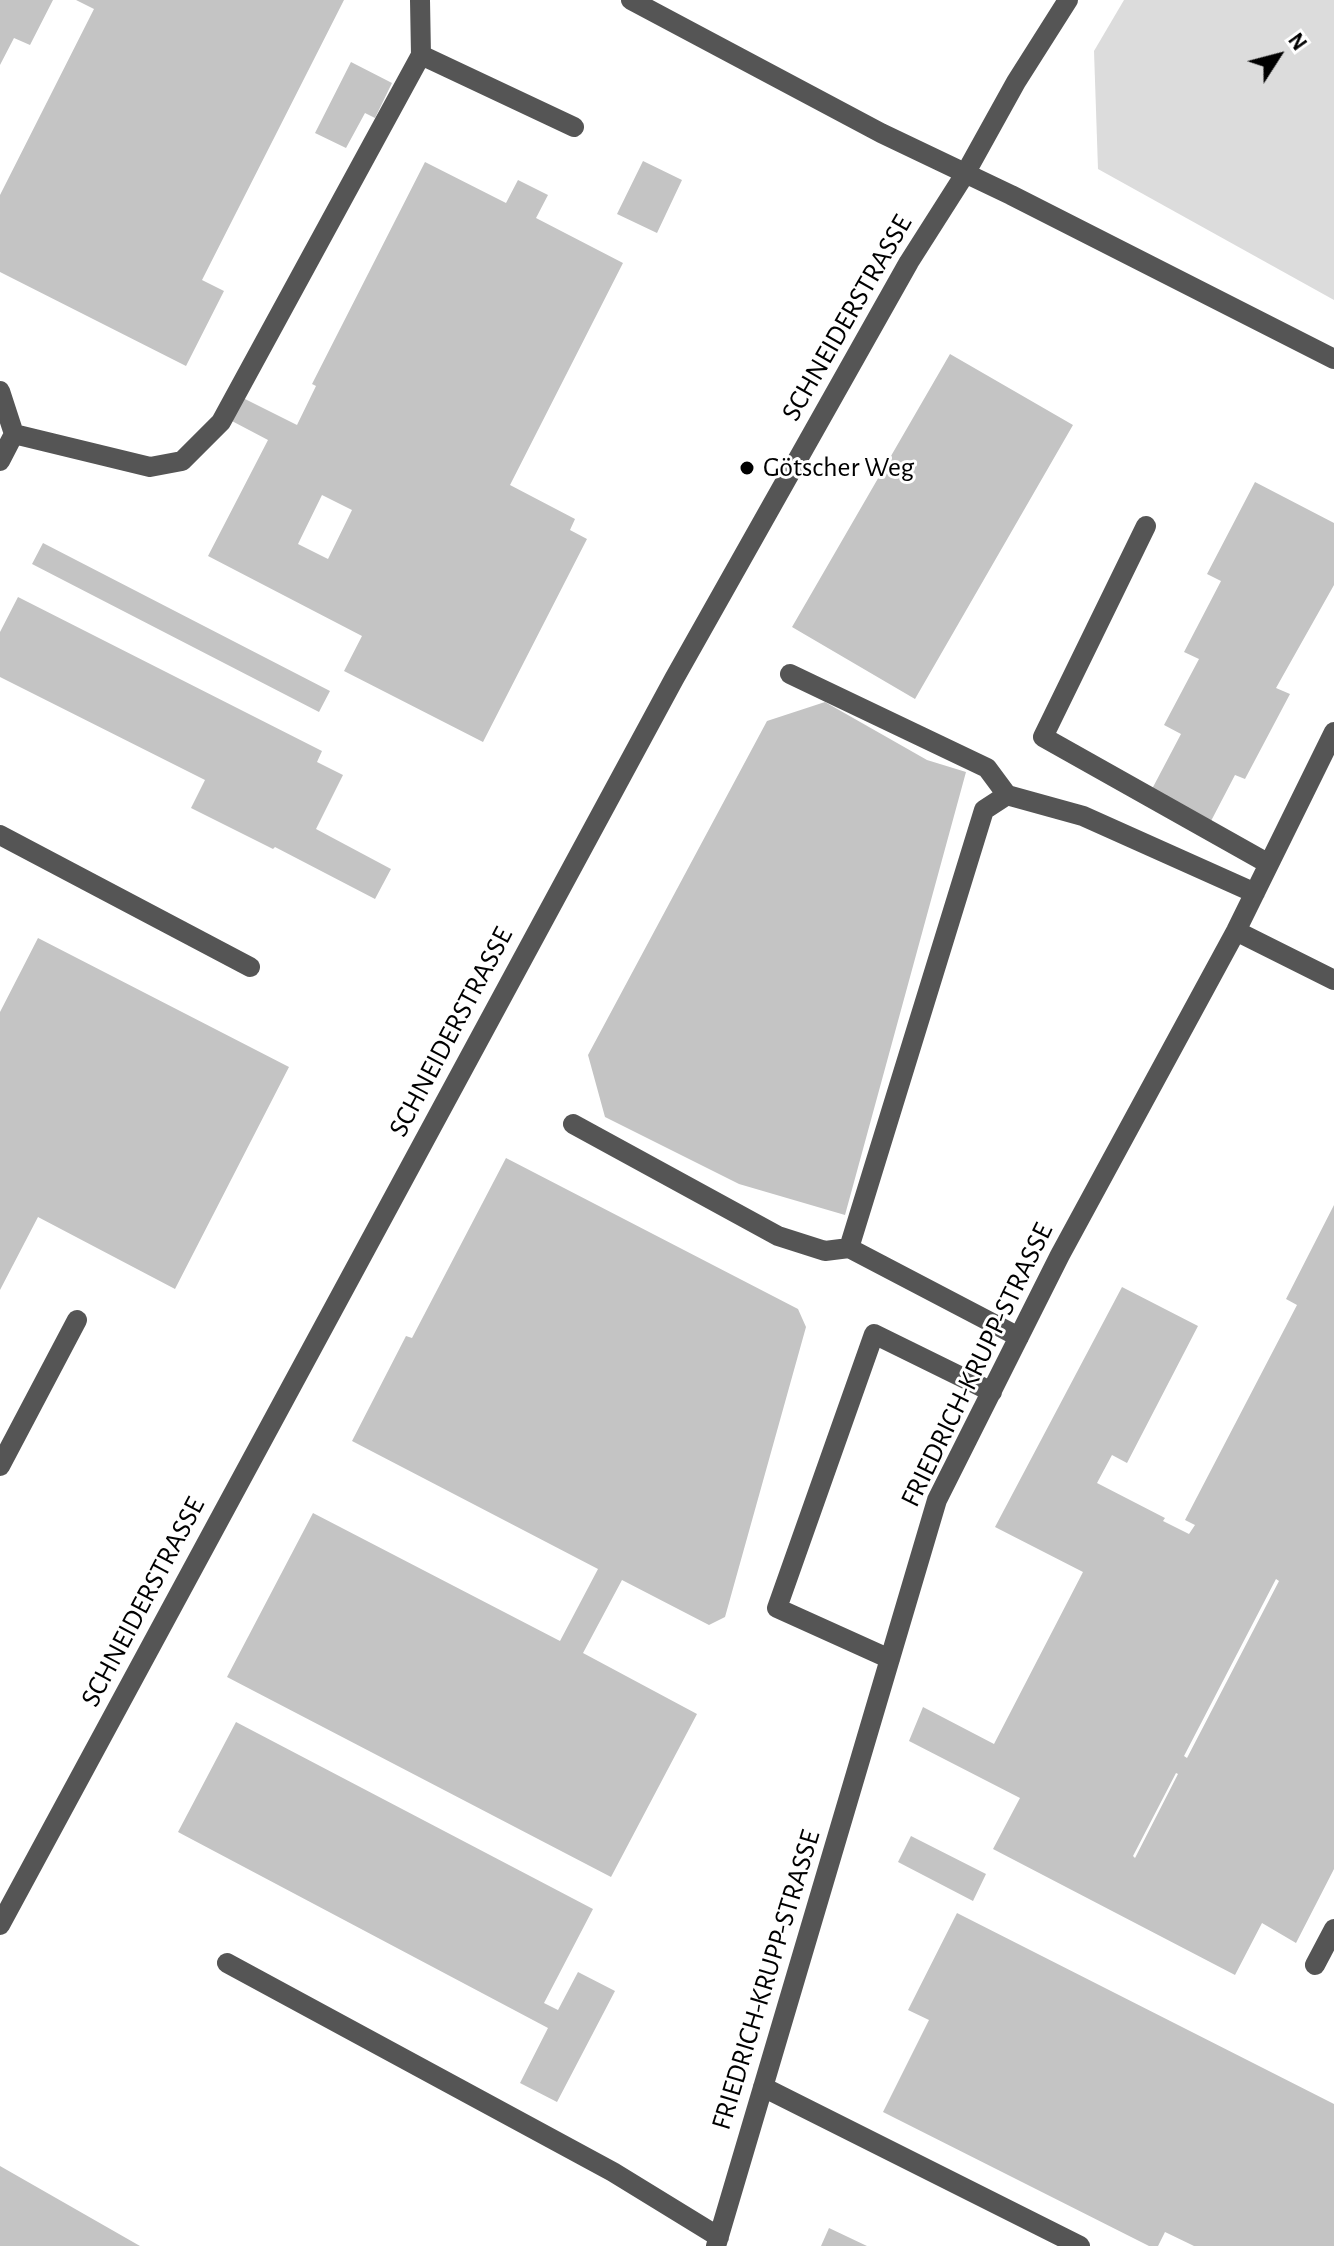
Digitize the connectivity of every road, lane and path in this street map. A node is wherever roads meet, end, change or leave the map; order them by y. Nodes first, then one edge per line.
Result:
1 (420, 0) edge
2 (631, 0) edge
3 (1068, 0) edge
4 (421, 55) junction
5 (574, 127) dead end
6 (965, 174) junction
7 (1334, 359) edge
8 (0, 391) edge
9 (14, 434) junction
10 (0, 461) edge
11 (1146, 526) dead end
12 (790, 674) dead end
13 (1334, 732) edge
14 (1007, 795) junction
15 (0, 835) edge
16 (1269, 864) junction
17 (1255, 893) junction
18 (1236, 931) junction
19 (250, 967) dead end
20 (1334, 980) edge
21 (573, 1124) dead end
22 (849, 1248) junction
23 (77, 1320) dead end
24 (1019, 1337) junction
25 (992, 1392) junction
26 (0, 1466) edge
27 (890, 1659) junction
28 (0, 1925) edge
29 (1334, 1929) edge
30 (227, 1963) dead end
31 (1315, 1965) dead end
32 (763, 2087) junction
33 (717, 2241) edge
34 (1080, 2246) edge

1 - 4 street
2 - 6 street
3 - 6 street, SCHNEIDERSTRASSE
4 - 5 street
4 - 9 street
6 - 7 street
6 - 28 street, SCHNEIDERSTRASSE
8 - 9 street
9 - 10 street
11 - 16 street
12 - 14 street
13 - 16 street, FRIEDRICH-KRUPP-STRASSE
14 - 17 street
14 - 22 street
15 - 19 street
16 - 17 street, FRIEDRICH-KRUPP-STRASSE
17 - 18 street, FRIEDRICH-KRUPP-STRASSE
18 - 20 street
18 - 24 street, FRIEDRICH-KRUPP-STRASSE
21 - 22 street
22 - 24 street
23 - 26 street
24 - 25 street, FRIEDRICH-KRUPP-STRASSE
25 - 27 street, FRIEDRICH-KRUPP-STRASSE
25 - 27 street
27 - 32 street, FRIEDRICH-KRUPP-STRASSE
29 - 31 street
30 - 33 street
32 - 33 street, FRIEDRICH-KRUPP-STRASSE
32 - 34 street

